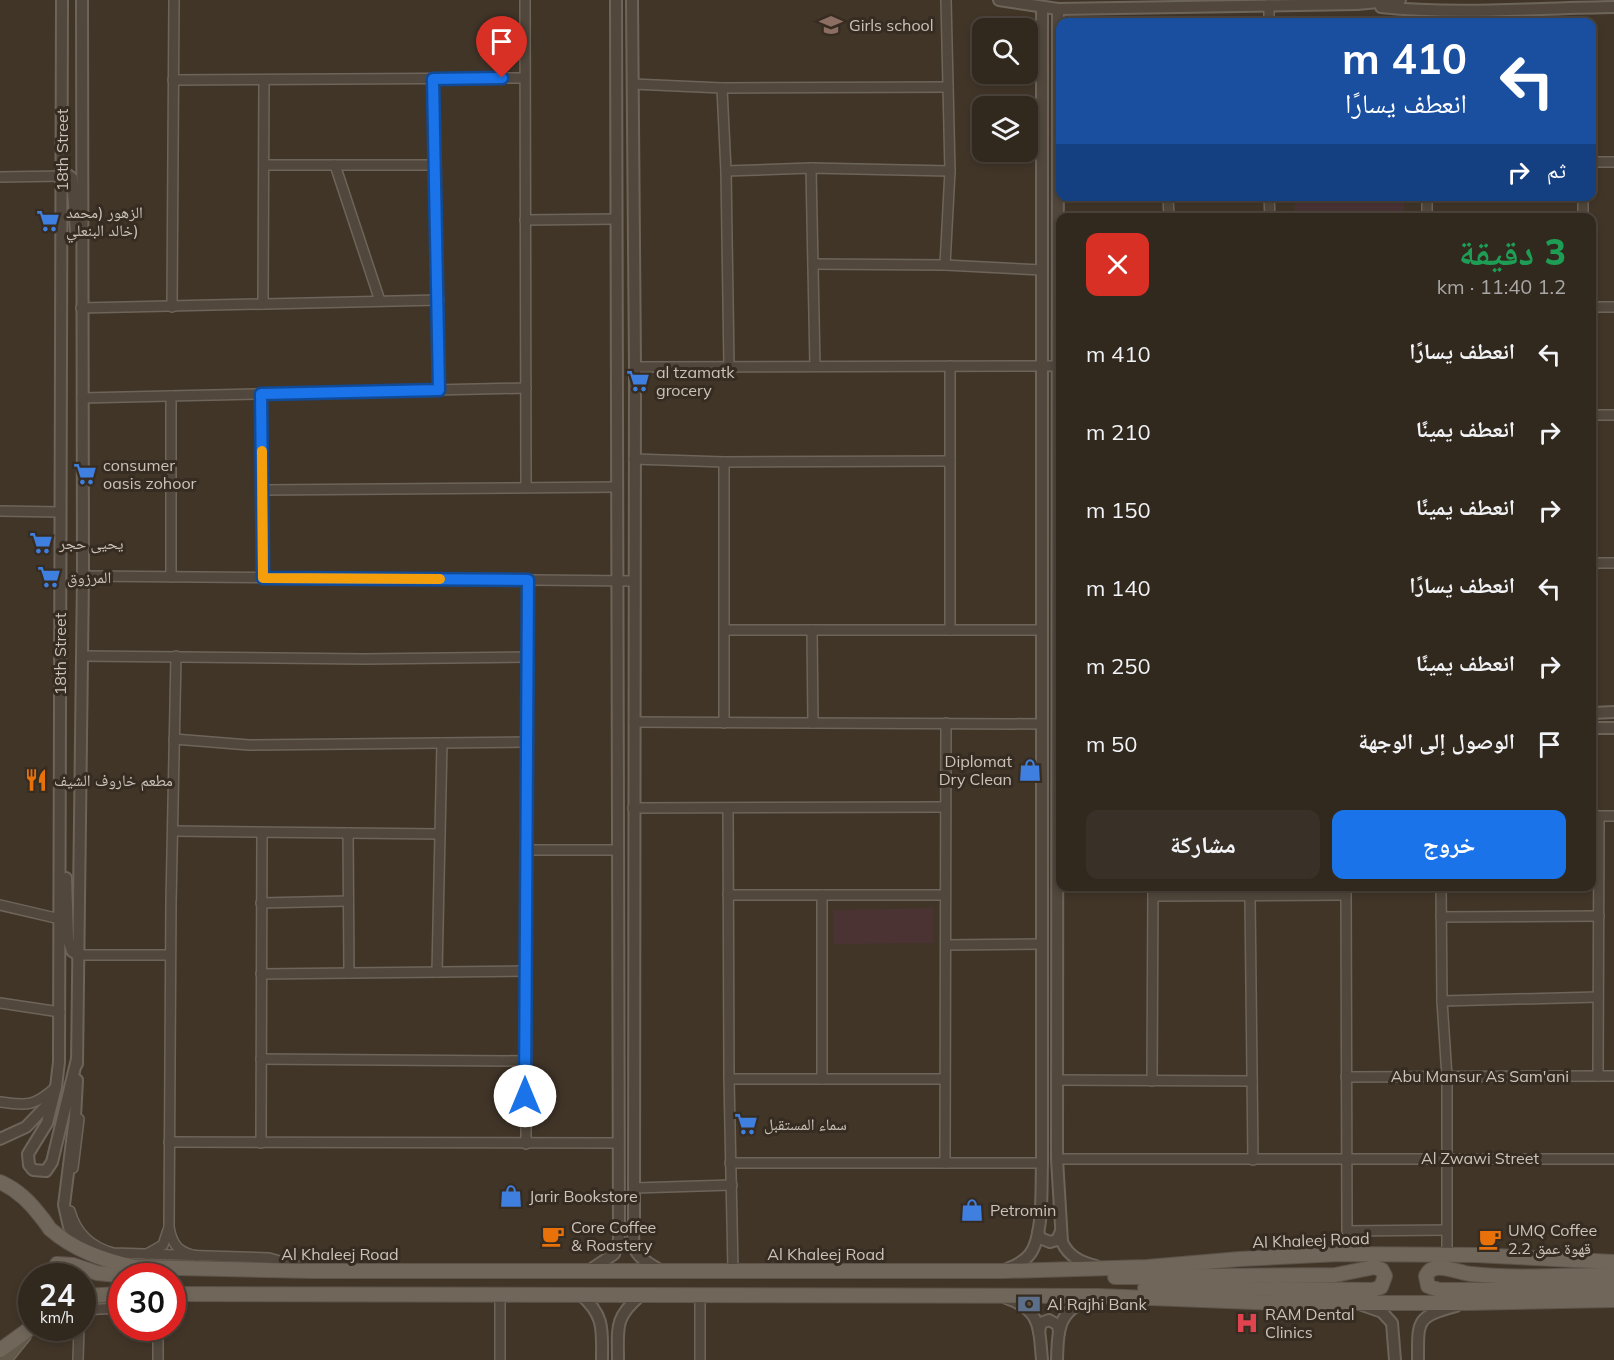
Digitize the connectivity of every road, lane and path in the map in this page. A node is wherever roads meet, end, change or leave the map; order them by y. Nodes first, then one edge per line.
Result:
1 (62, 0) edge
2 (82, 0) edge
3 (174, 0) edge
4 (525, 0) edge
5 (616, 0) edge
6 (632, 0) edge
7 (946, 0) edge
8 (999, 0) edge
9 (1400, 0) edge
10 (1269, 4) junction
11 (1357, 4) junction
12 (1042, 6) junction
13 (1614, 7) edge
14 (1058, 9) junction
15 (1058, 18) edge
16 (1269, 18) edge
17 (525, 78) junction
18 (433, 79) junction
19 (173, 80) junction
20 (264, 80) junction
21 (633, 84) junction
22 (948, 87) junction
23 (722, 88) junction
24 (1596, 162) edge
25 (1614, 162) edge
26 (264, 165) junction
27 (335, 165) junction
28 (435, 165) junction
29 (811, 168) junction
30 (726, 171) junction
31 (950, 171) junction
32 (63, 176) junction
33 (0, 177) edge
34 (616, 219) junction
35 (525, 220) junction
36 (813, 264) junction
37 (945, 265) junction
38 (1042, 270) junction
39 (81, 271) junction
40 (439, 300) junction
41 (380, 301) junction
42 (263, 304) junction
43 (172, 307) junction
44 (1596, 307) edge
45 (1614, 307) edge
46 (81, 308) junction
47 (1042, 365) junction
48 (729, 366) junction
49 (815, 366) junction
50 (950, 366) junction
51 (1056, 366) edge
52 (635, 367) junction
53 (526, 388) junction
54 (439, 390) junction
55 (261, 394) junction
56 (171, 396) junction
57 (82, 398) junction
58 (1614, 414) edge
59 (1596, 415) edge
60 (634, 459) junction
61 (950, 461) junction
62 (724, 462) junction
63 (526, 487) junction
64 (617, 488) junction
65 (263, 490) junction
66 (0, 511) edge
67 (60, 512) junction
68 (1596, 563) edge
69 (1614, 563) edge
70 (82, 576) junction
71 (171, 577) junction
72 (263, 578) junction
73 (528, 580) junction
74 (618, 581) junction
75 (634, 581) junction
76 (725, 630) junction
77 (812, 630) junction
78 (950, 630) junction
79 (1042, 630) junction
80 (82, 656) junction
81 (176, 656) junction
82 (528, 657) junction
83 (1596, 712) edge
84 (1614, 712) edge
85 (634, 722) junction
86 (724, 723) junction
87 (813, 723) junction
88 (946, 723) junction
89 (1042, 724) junction
90 (1596, 728) edge
91 (1614, 728) edge
92 (174, 740) junction
93 (527, 742) junction
94 (442, 743) junction
95 (1042, 753) junction
96 (945, 807) junction
97 (633, 808) junction
98 (728, 808) junction
99 (1056, 812) edge
100 (1596, 816) edge
101 (1614, 816) edge
102 (173, 831) junction
103 (262, 832) junction
104 (348, 833) junction
105 (440, 834) junction
106 (1596, 841) edge
107 (60, 849) junction
108 (527, 850) junction
109 (618, 850) junction
110 (1058, 891) edge
111 (1153, 891) edge
112 (1346, 891) edge
113 (1441, 891) edge
114 (822, 895) junction
115 (945, 895) junction
116 (728, 896) junction
117 (1250, 896) junction
118 (348, 902) junction
119 (261, 903) junction
120 (0, 905) edge
121 (1599, 916) junction
122 (1441, 917) junction
123 (60, 919) junction
124 (1042, 944) junction
125 (946, 945) junction
126 (78, 955) junction
127 (170, 955) junction
128 (526, 971) junction
129 (437, 972) junction
130 (349, 973) junction
131 (261, 974) junction
132 (1598, 997) junction
133 (1442, 1001) junction
134 (0, 1003) edge
135 (60, 1012) junction
136 (77, 1059) junction
137 (261, 1059) junction
138 (526, 1061) junction
139 (1598, 1076) junction
140 (1614, 1076) edge
141 (1346, 1077) junction
142 (1447, 1077) junction
143 (822, 1078) junction
144 (729, 1079) junction
145 (945, 1079) junction
146 (1057, 1080) junction
147 (1152, 1081) junction
148 (1252, 1081) junction
149 (55, 1092) junction
150 (0, 1102) edge
151 (0, 1139) edge
152 (169, 1142) junction
153 (261, 1143) junction
154 (619, 1143) junction
155 (526, 1144) junction
156 (1446, 1157) junction
157 (1057, 1159) junction
158 (1347, 1159) junction
159 (1614, 1159) edge
160 (1253, 1160) junction
161 (1042, 1162) junction
162 (730, 1163) junction
163 (945, 1163) junction
164 (0, 1182) edge
165 (732, 1185) junction
166 (634, 1188) junction
167 (619, 1198) junction
168 (634, 1207) junction
169 (169, 1227) junction
170 (1446, 1230) junction
171 (1061, 1231) junction
172 (1038, 1232) junction
173 (1447, 1254) junction
174 (144, 1255) junction
175 (197, 1256) junction
176 (111, 1262) junction
177 (1614, 1262) edge
178 (212, 1268) junction
179 (1102, 1268) junction
180 (591, 1270) junction
181 (660, 1270) junction
182 (733, 1270) junction
183 (1031, 1270) junction
184 (312, 1271) junction
185 (1003, 1271) junction
186 (186, 1274) edge
187 (1614, 1275) edge
188 (1614, 1288) edge
189 (186, 1294) edge
190 (500, 1294) junction
191 (581, 1295) junction
192 (1062, 1295) junction
193 (640, 1296) junction
194 (700, 1296) junction
195 (997, 1296) junction
196 (1099, 1296) junction
197 (1614, 1300) edge
198 (1356, 1302) junction
199 (1466, 1303) junction
200 (1059, 1336) junction
201 (18, 1337) edge
202 (1039, 1337) junction
203 (20, 1341) edge
204 (79, 1341) edge
205 (158, 1341) edge
206 (0, 1350) edge
207 (5, 1360) edge
208 (78, 1360) edge
209 (158, 1360) edge
210 (500, 1360) edge
211 (602, 1360) edge
212 (618, 1360) edge
213 (700, 1360) edge
214 (1042, 1360) edge
215 (1057, 1360) edge
216 (1395, 1360) edge
217 (1418, 1360) edge

1 - 32 street, 18th Street
2 - 39 street
3 - 19 street
4 - 17 street
5 - 34 street
6 - 21 street
7 - 22 street
8 - 12 street
9 - 11 street
10 - 11 street
10 - 14 street
10 - 16 street
11 - 13 street
12 - 14 street
12 - 38 street
14 - 15 street
17 - 18 street
17 - 35 street
18 - 20 street
18 - 28 street
19 - 20 street
19 - 43 street
20 - 26 street
21 - 23 street
21 - 52 street
22 - 23 street
22 - 31 street
23 - 30 street
24 - 25 street
26 - 27 street
26 - 42 street
27 - 28 street
27 - 41 street
28 - 40 street
29 - 30 street
29 - 31 street
29 - 36 street
30 - 48 street
31 - 37 street
32 - 33 street
32 - 39 street
32 - 67 street, 18th Street
34 - 35 street
34 - 64 street
35 - 53 street
36 - 37 street
36 - 49 street
37 - 38 street
38 - 47 street
39 - 46 street
40 - 41 street
40 - 54 street
41 - 42 street
42 - 43 street
43 - 46 street
44 - 45 street
46 - 57 street
47 - 50 street
47 - 51 street
47 - 79 street
48 - 49 street
48 - 52 street
49 - 50 street
50 - 61 street
52 - 60 street
53 - 54 street
53 - 63 street
54 - 55 street
55 - 56 street
55 - 65 street
56 - 57 street
56 - 71 street
57 - 70 street
58 - 59 street
60 - 62 street
60 - 75 street
61 - 62 street
61 - 78 street
62 - 76 street
63 - 64 street
63 - 65 street
64 - 74 street
65 - 72 street
66 - 67 street
67 - 107 street, 18th Street
68 - 69 street
70 - 71 street
70 - 80 street
71 - 72 street
72 - 73 street
73 - 74 street
73 - 82 street
74 - 75 street
74 - 109 street
75 - 85 street
76 - 77 street
76 - 86 street
77 - 78 street
77 - 87 street
78 - 79 street
79 - 89 street
80 - 81 street
80 - 126 street
81 - 82 street
81 - 92 street
82 - 93 street
83 - 84 street
85 - 86 street
85 - 97 street
86 - 87 street
87 - 88 street
88 - 89 street
88 - 96 street
89 - 95 street
90 - 91 street
92 - 94 street
92 - 102 street
93 - 94 street
93 - 108 street
94 - 105 street
95 - 99 street
95 - 124 street
96 - 98 street
96 - 115 street
97 - 98 street
97 - 166 street
98 - 116 street
100 - 101 street
102 - 103 street
102 - 127 street
103 - 104 street
103 - 119 street
104 - 105 street
104 - 118 street
105 - 129 street
106 - 121 street
107 - 123 street, 18th Street
107 - 126 street
108 - 109 street
108 - 128 street
109 - 154 street
110 - 146 street
111 - 117 street
111 - 147 street
112 - 117 street
112 - 141 street
113 - 122 street
114 - 115 street
114 - 116 street
114 - 143 street
115 - 125 street
116 - 144 street
117 - 148 street
118 - 119 street
118 - 130 street
119 - 131 street
120 - 123 street
121 - 122 street
121 - 132 street
122 - 133 street
123 - 135 street, 18th Street
124 - 125 street
124 - 161 street
125 - 145 street
126 - 127 street
126 - 136 street
127 - 152 street
128 - 129 street
128 - 138 street
129 - 130 street
130 - 131 street
131 - 137 street
132 - 133 street
132 - 139 street
133 - 142 street
134 - 135 street
135 - 149 street, 18th Street
136 - 149 street, 18th Street
136 - 174 street
136 - 176 street
137 - 138 street
137 - 153 street
138 - 155 street
139 - 140 street, Abu Mansur As Sam'ani
139 - 142 street, Abu Mansur As Sam'ani
141 - 142 street, Abu Mansur As Sam'ani
141 - 158 street
142 - 156 street
143 - 144 street
143 - 145 street
144 - 162 street
145 - 163 street
146 - 147 street
146 - 157 street
147 - 148 street
148 - 160 street
149 - 150 street
149 - 151 street
152 - 153 street
152 - 169 street
153 - 155 street
154 - 155 street
154 - 167 street
156 - 158 street, Al Zwawi Street
156 - 159 street, Al Zwawi Street
156 - 170 street
157 - 160 street, Al Zwawi Street
157 - 171 street
158 - 160 street, Al Zwawi Street
158 - 170 street
161 - 163 street
161 - 172 street
162 - 163 street
162 - 165 street
164 - 176 main road, Al Khaleej Road
165 - 166 street
165 - 182 street
166 - 168 street
167 - 168 street
167 - 180 street
168 - 181 street
169 - 174 street
169 - 175 street
170 - 173 street
171 - 172 street
171 - 179 street
172 - 185 street
173 - 177 main road, Al Khaleej Road
173 - 179 main road, Al Khaleej Road
174 - 175 street
175 - 184 street
176 - 178 main road, Al Khaleej Road
178 - 184 main road, Al Khaleej Road
178 - 186 main road
179 - 183 main road, Al Khaleej Road
180 - 181 main road, Al Khaleej Road
180 - 184 main road, Al Khaleej Road
181 - 182 main road, Al Khaleej Road
182 - 185 main road, Al Khaleej Road
183 - 185 main road, Al Khaleej Road
183 - 192 main road
187 - 188 main road
189 - 190 main road
190 - 191 main road
190 - 210 street
191 - 193 main road
191 - 211 street
192 - 195 main road
192 - 196 main road
193 - 194 main road
193 - 212 street
194 - 195 main road
194 - 213 street
195 - 202 street
196 - 198 main road
196 - 200 street
197 - 199 main road
198 - 199 main road
198 - 216 street
199 - 217 street
200 - 202 street
200 - 215 street
201 - 206 main road
202 - 214 street
203 - 207 main road
204 - 208 street
205 - 209 street

